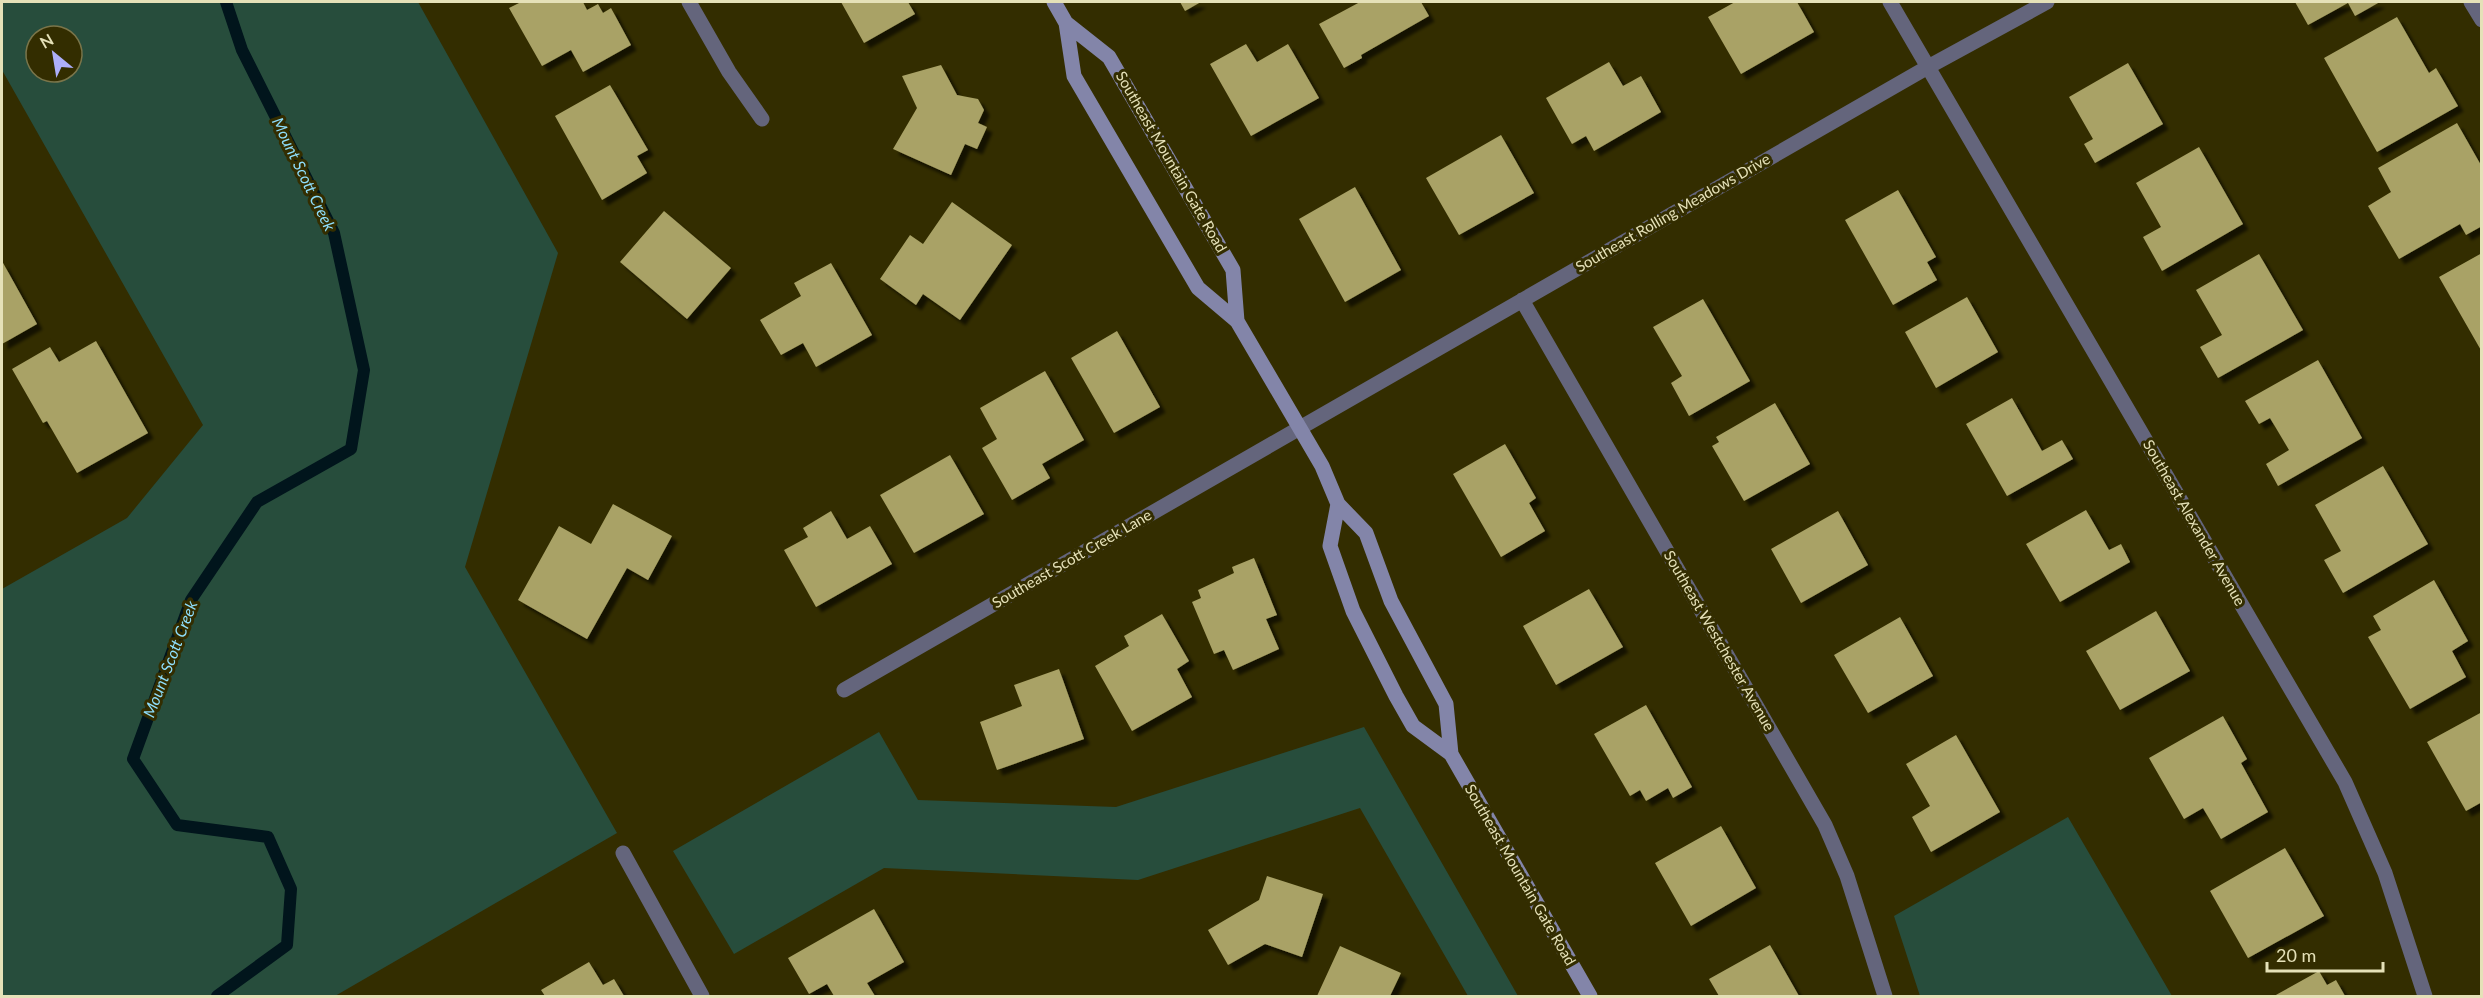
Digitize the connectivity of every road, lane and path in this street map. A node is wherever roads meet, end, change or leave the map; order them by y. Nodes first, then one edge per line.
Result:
1 (689, 2) edge
2 (1054, 2) edge
3 (1890, 2) edge
4 (2047, 2) edge
5 (2471, 2) edge
6 (2481, 20) edge
7 (1066, 23) junction
8 (1928, 67) junction
9 (762, 119) dead end
10 (1522, 300) junction
11 (1237, 321) junction
12 (1300, 428) junction
13 (1338, 504) junction
14 (844, 690) dead end
15 (1451, 754) junction
16 (623, 853) dead end
17 (702, 996) edge
18 (1590, 996) edge
19 (1885, 996) edge
20 (2425, 996) edge

1 - 9 street
2 - 7 street, Southeast Mountain Gate Road
3 - 8 street, Southeast Alexander Avenue
4 - 8 street, Southeast Rolling Meadows Drive
5 - 6 street
7 - 11 street, Southeast Mountain Gate Road
7 - 11 street, Southeast Mountain Gate Road
8 - 10 street, Southeast Rolling Meadows Drive
8 - 20 street, Southeast Alexander Avenue
10 - 12 street, Southeast Rolling Meadows Drive
10 - 19 street, Southeast Westchester Avenue
11 - 12 street, Southeast Mountain Gate Road
12 - 13 street, Southeast Mountain Gate Road
12 - 14 street, Southeast Scott Creek Lane
13 - 15 street, Southeast Mountain Gate Road
13 - 15 street, Southeast Mountain Gate Road
15 - 18 street, Southeast Mountain Gate Road
16 - 17 street

